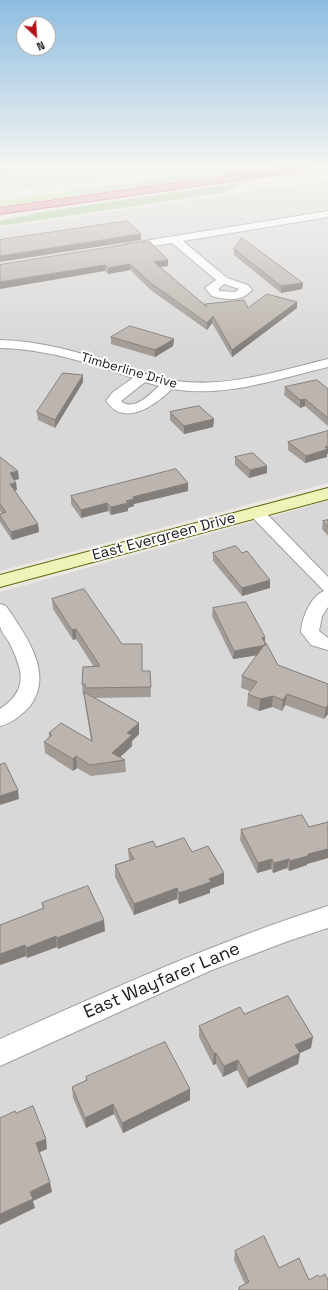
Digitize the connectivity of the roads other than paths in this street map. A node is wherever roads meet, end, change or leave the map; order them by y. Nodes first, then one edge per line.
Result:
1 (242, 228) edge
2 (174, 239) junction
3 (113, 249) edge
4 (223, 280) dead end
5 (0, 344) edge
6 (328, 363) edge
7 (143, 377) junction
8 (169, 384) junction
9 (328, 493) edge
10 (256, 512) junction
11 (0, 581) edge
12 (328, 587) edge
13 (328, 596) edge
14 (0, 610) edge
15 (328, 644) edge
16 (0, 719) edge
17 (328, 917) edge
18 (0, 1053) edge

1 - 2 street
2 - 3 street
2 - 4 street
5 - 7 street, Timberline Drive
6 - 8 street, Timberline Drive
7 - 8 street, Timberline Drive
7 - 8 street
9 - 10 street, East Evergreen Drive
10 - 11 street, East Evergreen Drive
10 - 12 street
13 - 15 street
14 - 16 street
17 - 18 street, East Wayfarer Lane

